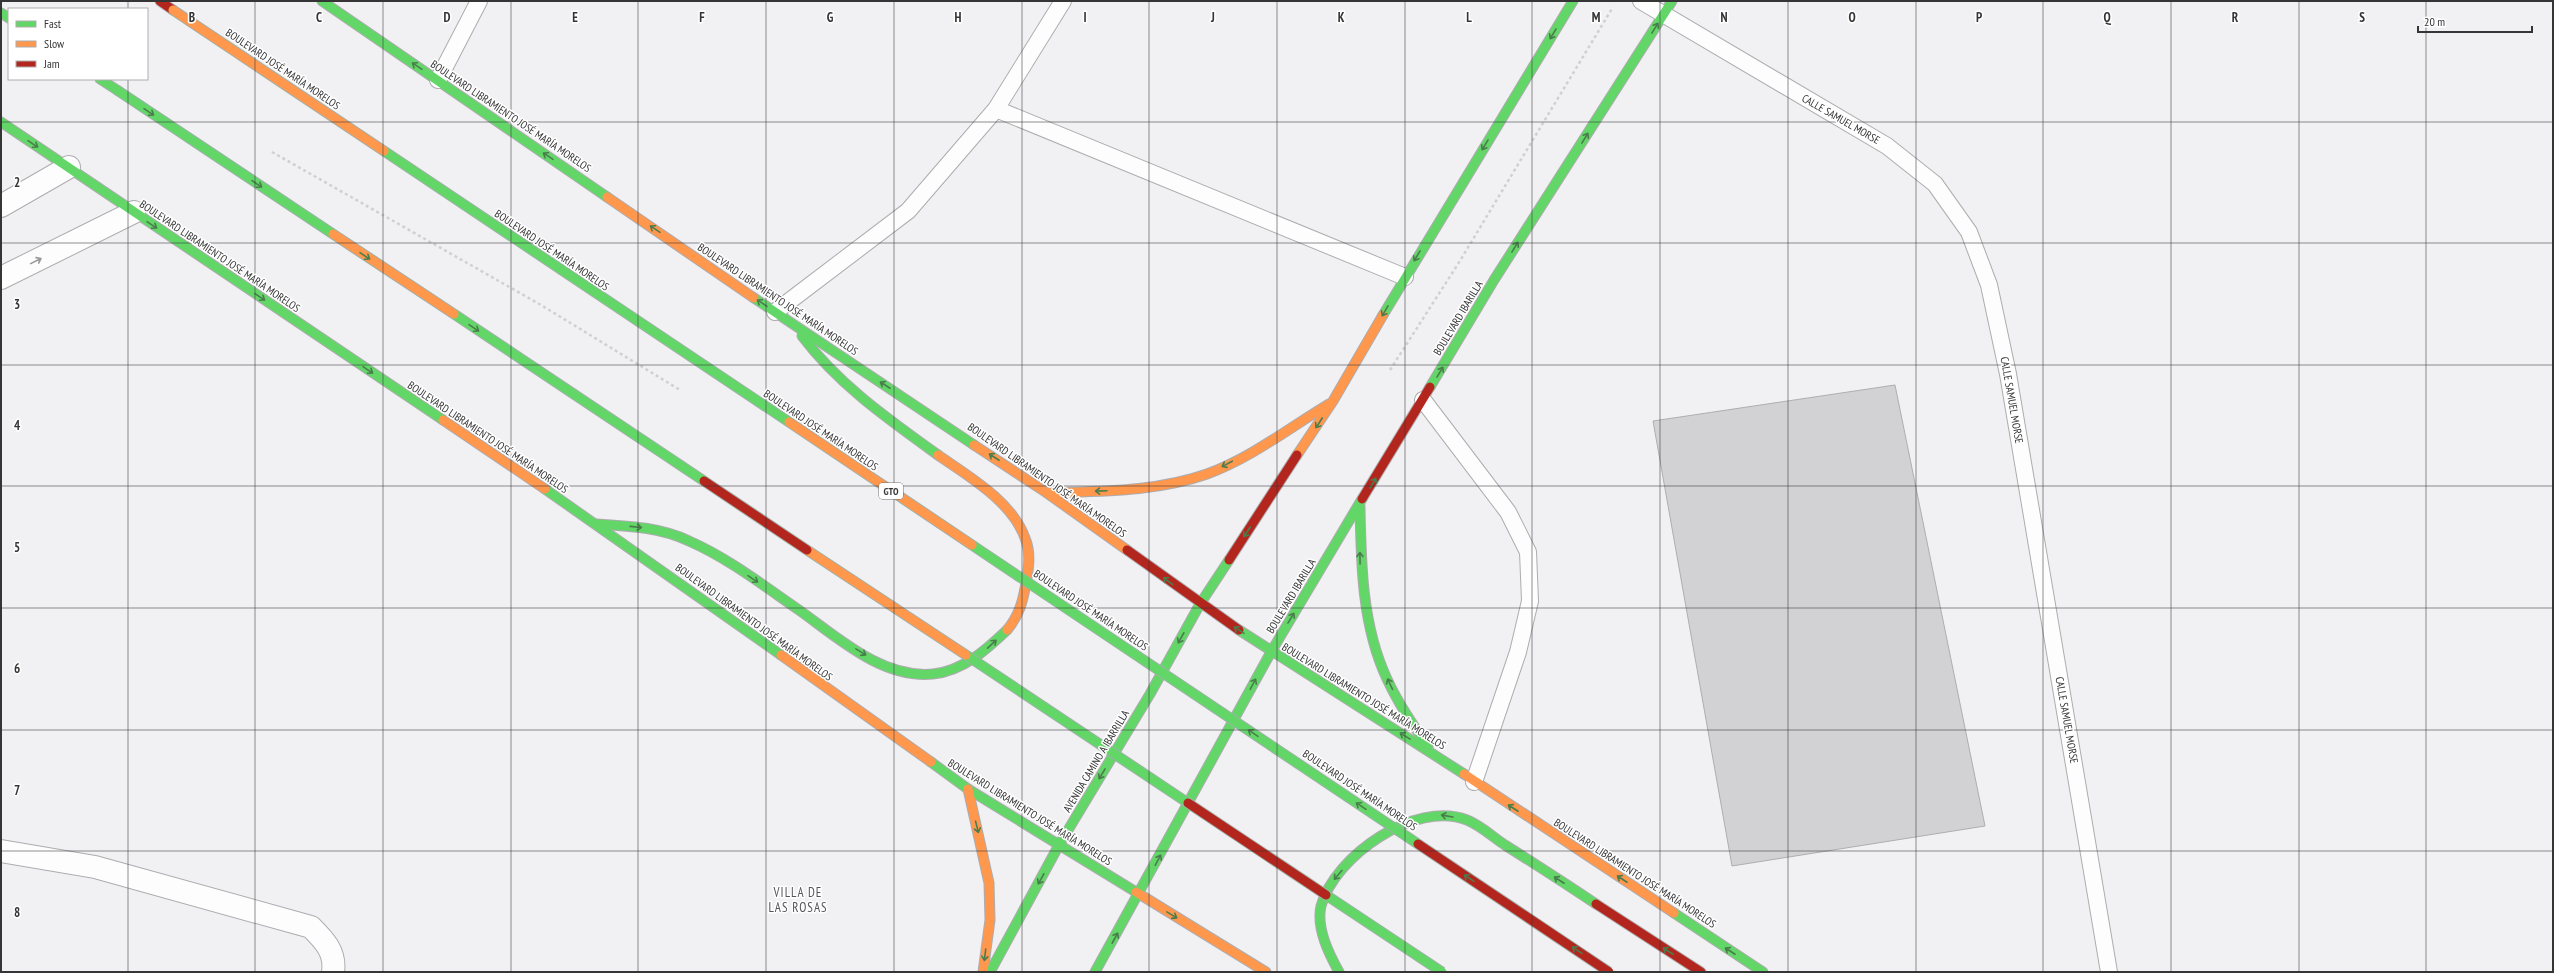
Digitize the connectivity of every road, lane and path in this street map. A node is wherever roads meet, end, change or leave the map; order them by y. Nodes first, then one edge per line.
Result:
1 (160, 1) edge
2 (322, 1) edge
3 (479, 1) edge
4 (1063, 1) edge
5 (1573, 1) edge
6 (1617, 1) edge
7 (1641, 1) edge
8 (1672, 1) edge
9 (1663, 15) junction
10 (101, 80) edge
11 (438, 80) junction
12 (996, 108) junction
13 (1, 122) edge
14 (264, 148) dead end
15 (69, 167) junction
16 (1, 206) edge
17 (134, 212) junction
18 (1404, 277) junction
19 (1, 278) edge
20 (775, 312) junction
21 (794, 325) junction
22 (1386, 377) dead end
23 (682, 392) dead end
24 (1423, 400) junction
25 (1333, 401) junction
26 (1047, 492) junction
27 (1360, 506) junction
28 (597, 524) junction
29 (1200, 604) junction
30 (1271, 652) junction
31 (1432, 753) junction
32 (1474, 782) junction
33 (968, 789) junction
34 (1059, 845) junction
35 (1, 851) edge
36 (1139, 894) junction
37 (333, 972) edge
38 (983, 972) edge
39 (990, 972) edge
40 (1095, 972) edge
41 (1266, 972) edge
42 (1339, 972) edge
43 (1442, 972) edge
44 (1609, 972) edge
45 (1701, 972) edge
46 (1763, 972) edge
47 (2109, 972) edge

44 -> 1 main road, BOULEVARD JOSÉ MARÍA MORELOS / GTO, bridge
11 -> 2 main road, BOULEVARD LIBRAMIENTO JOSÉ MARÍA MORELOS
3 - 11 lane
4 - 12 lane
5 -> 18 main road
6 - 22 path
7 - 9 lane, CALLE SAMUEL MORSE
8 - 9 main road, BOULEVARD IBARILLA
24 -> 9 main road, BOULEVARD IBARILLA
9 - 47 lane, CALLE SAMUEL MORSE
10 -> 43 main road, bridge
20 -> 11 main road, BOULEVARD LIBRAMIENTO JOSÉ MARÍA MORELOS
12 - 18 lane
12 - 20 lane
13 -> 15 main road, BOULEVARD LIBRAMIENTO JOSÉ MARÍA MORELOS
14 - 23 path
15 - 16 street
15 - 17 main road, BOULEVARD LIBRAMIENTO JOSÉ MARÍA MORELOS
19 -> 17 street
17 -> 28 main road, BOULEVARD LIBRAMIENTO JOSÉ MARÍA MORELOS
18 -> 25 main road
20 - 21 main road, BOULEVARD LIBRAMIENTO JOSÉ MARÍA MORELOS
26 -> 21 main road, BOULEVARD LIBRAMIENTO JOSÉ MARÍA MORELOS
28 -> 21 main road
27 -> 24 main road, BOULEVARD IBARILLA
24 - 32 lane
25 -> 26 main road
25 -> 29 main road
29 -> 26 main road, BOULEVARD LIBRAMIENTO JOSÉ MARÍA MORELOS
30 -> 27 main road, BOULEVARD IBARILLA
31 -> 27 main road
28 - 33 main road, BOULEVARD LIBRAMIENTO JOSÉ MARÍA MORELOS
30 -> 29 main road, BOULEVARD LIBRAMIENTO JOSÉ MARÍA MORELOS
29 -> 34 main road, AVENIDA CAMINO A IBARRILLA
31 -> 30 main road, BOULEVARD LIBRAMIENTO JOSÉ MARÍA MORELOS
36 -> 30 main road
31 - 32 main road, BOULEVARD LIBRAMIENTO JOSÉ MARÍA MORELOS
46 -> 32 main road, BOULEVARD LIBRAMIENTO JOSÉ MARÍA MORELOS
33 - 34 main road, BOULEVARD LIBRAMIENTO JOSÉ MARÍA MORELOS
33 -> 38 main road
34 - 36 main road, BOULEVARD LIBRAMIENTO JOSÉ MARÍA MORELOS
34 -> 39 main road, AVENIDA CAMINO A IBARRILLA
35 - 37 street
40 -> 36 main road
36 -> 41 main road
45 -> 42 main road

